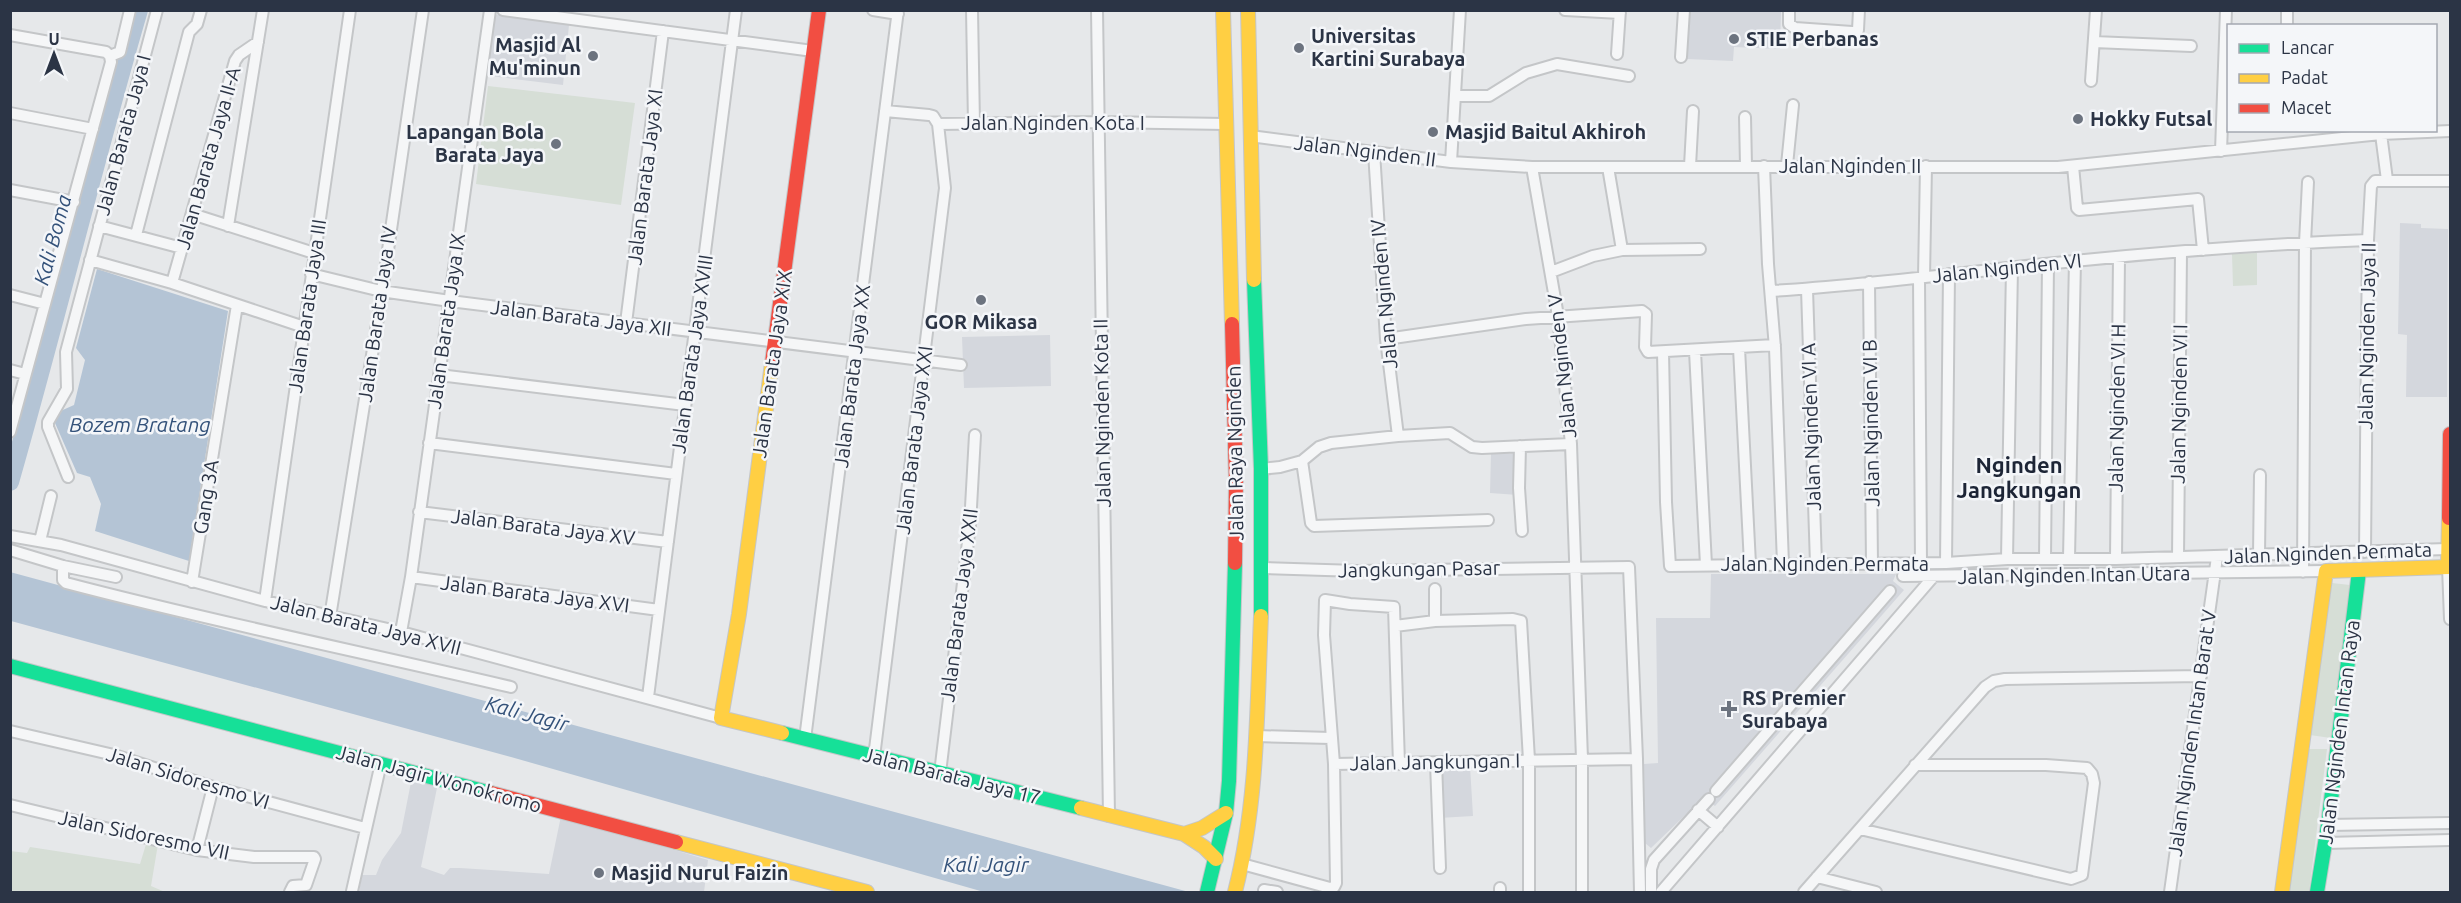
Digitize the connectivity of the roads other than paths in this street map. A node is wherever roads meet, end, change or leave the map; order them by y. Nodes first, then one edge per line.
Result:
1 (130, 10) edge
2 (157, 10) edge
3 (201, 10) edge
4 (263, 10) edge
5 (350, 10) edge
6 (423, 10) edge
7 (490, 10) edge
8 (503, 10) edge
9 (736, 10) edge
10 (819, 10) edge
11 (873, 10) edge
12 (972, 10) edge
13 (1097, 10) edge
14 (1223, 10) edge
15 (1248, 10) edge
16 (1460, 10) edge
17 (1565, 10) edge
18 (1684, 10) edge
19 (1790, 10) edge
20 (1859, 10) edge
21 (2096, 10) edge
22 (2226, 10) edge
23 (898, 12) edge
24 (1620, 12) edge
25 (663, 31) junction
26 (10, 35) edge
27 (733, 40) junction
28 (258, 42) junction
29 (2094, 42) junction
30 (2191, 46) dead end
31 (813, 51) junction
32 (1617, 54) dead end
33 (110, 56) junction
34 (1681, 57) dead end
35 (1629, 76) dead end
36 (2091, 81) dead end
37 (1455, 96) junction
38 (1793, 105) dead end
39 (885, 111) junction
40 (1693, 111) dead end
41 (10, 113) edge
42 (1745, 117) dead end
43 (1099, 122) junction
44 (938, 124) junction
45 (974, 124) junction
46 (1226, 124) junction
47 (93, 129) junction
48 (2428, 132) edge
49 (2381, 134) junction
50 (1250, 135) junction
51 (2222, 151) junction
52 (1374, 152) junction
53 (1451, 162) junction
54 (1787, 165) junction
55 (1690, 166) junction
56 (1746, 166) junction
57 (1764, 166) junction
58 (1926, 166) junction
59 (2073, 166) junction
60 (1532, 167) junction
61 (1608, 167) junction
62 (2388, 180) junction
63 (2451, 181) edge
64 (2308, 182) dead end
65 (10, 190) edge
66 (74, 202) junction
67 (192, 214) junction
68 (99, 226) junction
69 (228, 226) junction
70 (136, 235) junction
71 (2368, 240) junction
72 (2305, 243) junction
73 (182, 248) junction
74 (1700, 249) dead end
75 (1622, 250) junction
76 (2203, 250) junction
77 (2181, 252) junction
78 (314, 253) junction
79 (2119, 257) junction
80 (90, 260) junction
81 (2075, 261) junction
82 (2048, 264) junction
83 (2012, 267) junction
84 (1551, 272) junction
85 (311, 274) junction
86 (1949, 274) junction
87 (1922, 278) junction
88 (1869, 282) junction
89 (172, 283) junction
90 (1807, 289) junction
91 (381, 291) junction
92 (1771, 291) junction
93 (10, 295) edge
94 (450, 301) junction
95 (45, 304) junction
96 (237, 305) junction
97 (1558, 316) junction
98 (626, 323) junction
99 (304, 327) junction
100 (695, 332) junction
101 (1386, 339) junction
102 (775, 343) junction
103 (1775, 345) junction
104 (1739, 348) junction
105 (1695, 351) junction
106 (1663, 352) junction
107 (856, 353) junction
108 (924, 361) junction
109 (961, 365) dead end
110 (10, 370) edge
111 (25, 374) junction
112 (439, 375) junction
113 (1257, 391) junction
114 (1235, 392) junction
115 (686, 405) junction
116 (10, 432) edge
117 (2451, 434) edge
118 (975, 435) dead end
119 (1398, 436) junction
120 (429, 443) junction
121 (1571, 444) junction
122 (1520, 446) junction
123 (1302, 461) junction
124 (2450, 463) edge
125 (1262, 469) junction
126 (676, 474) junction
127 (2260, 475) dead end
128 (68, 477) dead end
129 (51, 496) dead end
130 (419, 512) junction
131 (1488, 520) dead end
132 (1522, 531) dead end
133 (10, 536) edge
134 (40, 541) junction
135 (668, 542) junction
136 (2447, 549) junction
137 (10, 550) edge
138 (2365, 552) junction
139 (2259, 555) junction
140 (2178, 556) junction
141 (2217, 557) junction
142 (2069, 558) junction
143 (2045, 559) junction
144 (2116, 559) junction
145 (2007, 560) junction
146 (2303, 560) junction
147 (1872, 563) junction
148 (1946, 563) junction
149 (1750, 564) junction
150 (1783, 564) junction
151 (1815, 564) junction
152 (1903, 564) junction
153 (1921, 564) junction
154 (1706, 565) junction
155 (63, 566) junction
156 (1576, 566) junction
157 (2449, 567) edge
158 (1262, 568) junction
159 (2326, 571) junction
160 (2359, 571) junction
161 (2214, 573) junction
162 (116, 577) dead end
163 (411, 577) junction
164 (1933, 577) junction
165 (192, 582) junction
166 (1896, 584) junction
167 (1435, 589) dead end
168 (266, 601) junction
169 (659, 610) junction
170 (330, 617) junction
171 (2451, 619) edge
172 (1435, 621) junction
173 (1395, 626) junction
174 (401, 632) junction
175 (10, 666) edge
176 (2201, 676) junction
177 (511, 687) dead end
178 (648, 697) junction
179 (721, 718) junction
180 (10, 730) edge
181 (1256, 736) junction
182 (1330, 738) junction
183 (805, 739) junction
184 (874, 757) junction
185 (1582, 759) junction
186 (1637, 759) junction
187 (1529, 760) junction
188 (381, 763) junction
189 (1436, 763) junction
190 (1334, 764) junction
191 (1399, 764) junction
192 (1915, 765) junction
193 (940, 773) junction
194 (213, 787) junction
195 (10, 805) edge
196 (1698, 810) junction
197 (1226, 813) junction
198 (1109, 816) junction
199 (2451, 822) edge
200 (2328, 825) junction
201 (364, 828) junction
202 (1718, 828) junction
203 (1860, 829) junction
204 (1184, 834) junction
205 (2451, 840) edge
206 (2325, 843) junction
207 (197, 850) junction
208 (1216, 859) junction
209 (1242, 864) junction
210 (1440, 868) dead end
211 (1817, 877) junction
212 (1208, 890) edge
213 (1236, 890) edge
214 (1264, 890) dead end
215 (352, 891) dead end
216 (290, 892) edge
217 (867, 892) edge
218 (1277, 892) edge
219 (1529, 892) edge
220 (1582, 892) edge
221 (1640, 892) edge
222 (1651, 892) edge
223 (1661, 892) edge
224 (1804, 892) edge
225 (1876, 892) edge
226 (2170, 892) edge
227 (2282, 892) edge
228 (2317, 892) edge

1 - 33 street
2 - 68 street, Jalan Barata Jaya I
3 - 70 street
4 - 28 street
5 - 78 street, Jalan Barata Jaya III
6 - 91 street, Jalan Barata Jaya IV
7 - 94 street, Jalan Barata Jaya IX
8 - 25 street
9 - 27 street, Jalan Barata Jaya XVIII
10 - 31 main road, Jalan Barata Jaya XIX
11 - 23 street, Jalan Barata Jaya XX
12 - 45 street
13 - 43 street, Jalan Nginden Kota II
14 - 46 main road, Jalan Raya Nginden
15 - 50 main road, Jalan Raya Nginden
16 - 37 street
17 - 24 street
18 - 34 street
19 - 20 street
21 - 29 street
22 - 51 street
23 - 39 street, Jalan Barata Jaya XX
24 - 32 street
25 - 27 street
25 - 98 street, Jalan Barata Jaya XI
26 - 33 street
27 - 31 street
27 - 100 street, Jalan Barata Jaya XVIII
28 - 67 street, Jalan Barata Jaya II-A
28 - 69 street
29 - 30 street
29 - 36 street
31 - 102 main road, Jalan Barata Jaya XIX
33 - 47 street
35 - 37 street
37 - 53 street
38 - 54 street
39 - 44 street, Jalan Nginden Kota I
39 - 107 street, Jalan Barata Jaya XX
40 - 55 street
41 - 47 street
42 - 56 street
43 - 45 street, Jalan Nginden Kota I
43 - 46 street, Jalan Nginden Kota I
43 - 198 street, Jalan Nginden Kota II
44 - 45 street, Jalan Nginden Kota I
44 - 108 street, Jalan Barata Jaya XXI
46 - 114 main road, Jalan Raya Nginden
47 - 66 street
48 - 49 street, Jalan Nginden II
49 - 51 street, Jalan Nginden II
49 - 62 street
50 - 52 street, Jalan Nginden II
50 - 113 main road, Jalan Raya Nginden
51 - 59 street, Jalan Nginden II
52 - 53 street, Jalan Nginden II
52 - 101 street, Jalan Nginden IV
53 - 60 street, Jalan Nginden II
54 - 57 street, Jalan Nginden II
54 - 58 street, Jalan Nginden II
55 - 56 street, Jalan Nginden II
55 - 61 street, Jalan Nginden II
56 - 57 street, Jalan Nginden II
57 - 92 street
58 - 59 street, Jalan Nginden II
58 - 87 street
59 - 76 street
60 - 61 street, Jalan Nginden II
60 - 84 street, Jalan Nginden V
61 - 75 street
62 - 63 street
62 - 71 street, Jalan Nginden Jaya II
64 - 72 street
65 - 66 street
66 - 95 street
67 - 69 street
67 - 73 street, Jalan Barata Jaya II-A
68 - 70 street
68 - 80 street, Jalan Barata Jaya I
69 - 78 street
70 - 73 street
71 - 72 street, Jalan Nginden VI
71 - 138 street, Jalan Nginden Jaya II
72 - 76 street, Jalan Nginden VI
72 - 146 street
73 - 89 street, Jalan Barata Jaya II-A
74 - 75 street
75 - 84 street
76 - 77 street, Jalan Nginden VI
77 - 79 street, Jalan Nginden VI
77 - 140 street, Jalan Nginden VI I
78 - 85 street, Jalan Barata Jaya III
79 - 81 street, Jalan Nginden VI
79 - 144 street, Jalan Nginden VI H
80 - 89 street
80 - 128 street, Jalan Barata Jaya I
81 - 82 street, Jalan Nginden VI
81 - 142 street
82 - 83 street, Jalan Nginden VI
82 - 143 street
83 - 86 street, Jalan Nginden VI
83 - 145 street
84 - 97 street, Jalan Nginden V
85 - 91 street, Jalan Barata Jaya XII
85 - 99 street, Jalan Barata Jaya III
86 - 87 street, Jalan Nginden VI
86 - 148 street
87 - 88 street, Jalan Nginden VI
87 - 153 street
88 - 90 street, Jalan Nginden VI
88 - 147 street, Jalan Nginden VI B
89 - 96 street
90 - 92 street, Jalan Nginden VI
90 - 151 street, Jalan Nginden VI A
91 - 94 street, Jalan Barata Jaya XII
91 - 170 street, Jalan Barata Jaya IV
92 - 103 street
93 - 95 street
94 - 98 street, Jalan Barata Jaya XII
94 - 112 street, Jalan Barata Jaya IX
95 - 111 street
96 - 99 street
96 - 165 street, Gang 3A
97 - 101 street
97 - 106 street
97 - 121 street, Jalan Nginden V
98 - 100 street, Jalan Barata Jaya XII
99 - 168 street, Jalan Barata Jaya III
100 - 102 street, Jalan Barata Jaya XII
100 - 115 street, Jalan Barata Jaya XVIII
101 - 119 street, Jalan Nginden IV
102 - 107 street, Jalan Barata Jaya XII
102 - 179 main road, Jalan Barata Jaya XIX
103 - 104 street
103 - 150 street
104 - 105 street
104 - 149 street
105 - 106 street
105 - 154 street
106 - 154 street, Jalan Nginden Permata
107 - 108 street, Jalan Barata Jaya XII
107 - 183 street, Jalan Barata Jaya XX
108 - 109 street, Jalan Barata Jaya XII
108 - 184 street, Jalan Barata Jaya XXI
110 - 111 street
111 - 116 street
112 - 115 street
112 - 120 street, Jalan Barata Jaya IX
113 - 114 main road
113 - 125 main road, Jalan Raya Nginden
114 - 197 main road, Jalan Raya Nginden
115 - 126 street, Jalan Barata Jaya XVIII
117 - 124 main road
118 - 193 street, Jalan Barata Jaya XXII
119 - 122 street
119 - 123 street
120 - 126 street
120 - 130 street, Jalan Barata Jaya IX
121 - 122 street
121 - 156 street, Jalan Nginden V
122 - 132 street
123 - 125 street
123 - 131 street
124 - 136 main road
125 - 158 main road, Jalan Raya Nginden
126 - 135 street, Jalan Barata Jaya XVIII
127 - 139 street
129 - 134 street
130 - 135 street, Jalan Barata Jaya XV
130 - 163 street, Jalan Barata Jaya IX
133 - 134 street, Jalan Barata Jaya XVII
134 - 165 street, Jalan Barata Jaya XVII
135 - 169 street, Jalan Barata Jaya XVIII
136 - 138 street, Jalan Nginden Permata
136 - 157 main road
137 - 155 street
138 - 146 street, Jalan Nginden Permata
139 - 141 street, Jalan Nginden Permata
139 - 146 street, Jalan Nginden Permata
140 - 141 street, Jalan Nginden Permata
140 - 144 street, Jalan Nginden Permata
141 - 161 street, Jalan Nginden Intan Utara
142 - 143 street, Jalan Nginden Permata
142 - 144 street, Jalan Nginden Permata
143 - 145 street, Jalan Nginden Permata
145 - 148 street, Jalan Nginden Permata
146 - 159 street, Jalan Nginden Intan Utara
146 - 161 street, Jalan Nginden Intan Utara
147 - 151 street, Jalan Nginden Permata
147 - 152 street, Jalan Nginden Permata
148 - 153 street, Jalan Nginden Permata
149 - 150 street, Jalan Nginden Permata
149 - 154 street, Jalan Nginden Permata
150 - 151 street, Jalan Nginden Permata
152 - 153 street, Jalan Nginden Permata
152 - 166 street
155 - 162 street
155 - 177 street
156 - 158 street, Jangkungan Pasar
156 - 185 street, Jalan Nginden V
156 - 186 street, Jangkungan Pasar
157 - 160 main road, Jalan Nginden Intan Utara
157 - 171 street
158 - 181 main road, Jalan Raya Nginden
159 - 160 main road, Jalan Nginden Intan Utara
159 - 227 main road, Jalan Nginden Intan Raya
160 - 200 main road, Jalan Nginden Intan Raya
161 - 164 street, Jalan Nginden Intan Utara
161 - 176 street, Jalan Nginden Intan Barat V
163 - 169 street, Jalan Barata Jaya XVI
163 - 174 street, Jalan Barata Jaya IX
164 - 166 street, Jalan Nginden Intan Utara
164 - 202 street
165 - 168 street, Jalan Barata Jaya XVII
166 - 196 street
167 - 172 street
168 - 170 street, Jalan Barata Jaya XVII
169 - 178 street, Jalan Barata Jaya XVIII
170 - 174 street, Jalan Barata Jaya XVII
172 - 173 street
172 - 187 street
173 - 182 street
173 - 191 street
174 - 178 street, Jalan Barata Jaya XVII
175 - 188 main road, Jalan Jagir Wonokromo
176 - 192 street
176 - 226 street, Jalan Nginden Intan Barat V
178 - 179 street, Jalan Barata Jaya XVII
179 - 183 main road, Jalan Barata Jaya 17
180 - 194 street, Jalan Sidoresmo VI
181 - 182 street, Jalan Jangkungan I
181 - 209 main road, Jalan Raya Nginden
182 - 190 street, Jalan Jangkungan I
183 - 184 main road, Jalan Barata Jaya 17
184 - 193 main road, Jalan Barata Jaya 17
185 - 186 street, Jalan Jangkungan I
185 - 187 street, Jalan Jangkungan I
185 - 220 street, Jalan Nginden V
186 - 221 street
187 - 189 street, Jalan Jangkungan I
187 - 219 street
188 - 201 street
188 - 217 main road, Jalan Jagir Wonokromo
189 - 191 street, Jalan Jangkungan I
189 - 210 street
190 - 191 street, Jalan Jangkungan I
190 - 209 street
192 - 203 street
192 - 203 street
193 - 198 main road, Jalan Barata Jaya 17
194 - 201 street, Jalan Sidoresmo VI
194 - 207 street
195 - 207 street, Jalan Sidoresmo VII
196 - 202 street
196 - 222 street
197 - 204 main road
197 - 208 main road, Jalan Raya Nginden
198 - 204 main road, Jalan Barata Jaya 17
199 - 200 street
200 - 206 main road, Jalan Nginden Intan Raya
201 - 215 street
202 - 223 street
203 - 211 street
204 - 208 main road, Jalan Barata Jaya 17
205 - 206 street
206 - 228 main road, Jalan Nginden Intan Raya
207 - 216 street, Jalan Sidoresmo VII
208 - 212 main road, Jalan Raya Nginden
209 - 213 main road, Jalan Raya Nginden
211 - 224 street
211 - 225 street
214 - 218 street

